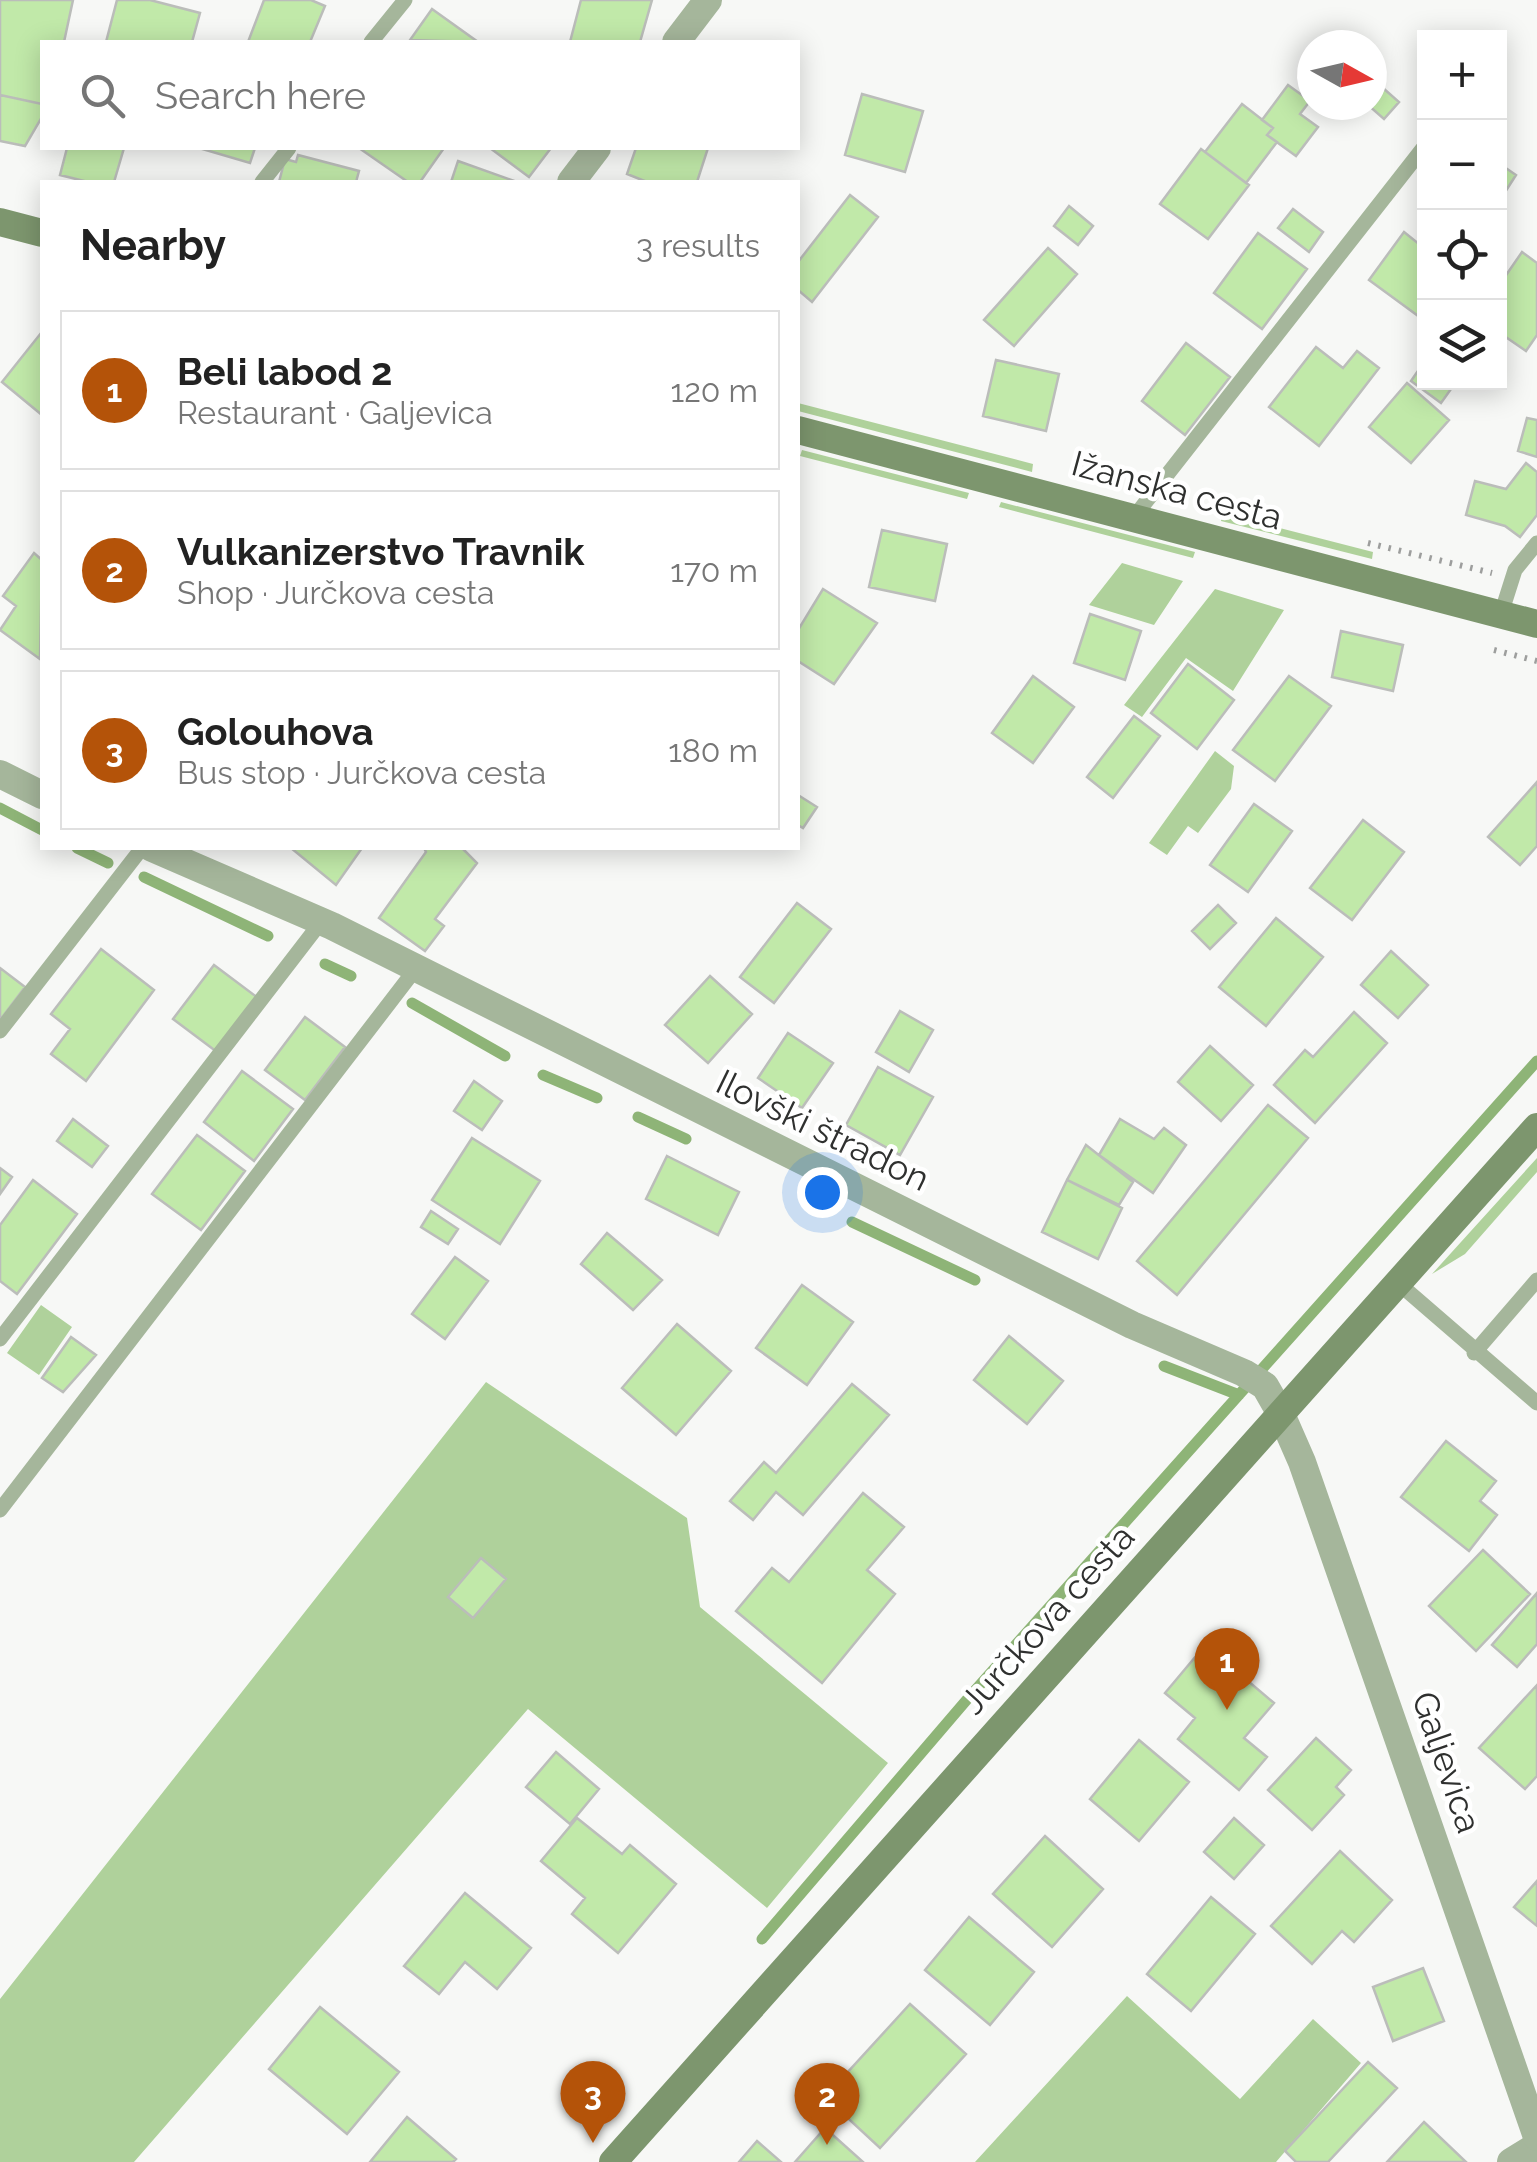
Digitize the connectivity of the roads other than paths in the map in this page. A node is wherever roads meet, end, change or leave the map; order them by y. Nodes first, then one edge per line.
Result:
1 (404, 0) edge
2 (708, 0) edge
3 (373, 40) edge
4 (678, 40) edge
5 (287, 150) edge
6 (596, 150) edge
7 (1417, 156) edge
8 (264, 180) edge
9 (573, 180) edge
10 (0, 222) edge
11 (40, 232) edge
12 (800, 431) edge
13 (1134, 517) junction
14 (1537, 543) edge
15 (1502, 614) junction
16 (1537, 624) edge
17 (0, 774) edge
18 (40, 794) edge
19 (140, 850) edge
20 (157, 850) edge
21 (321, 922) junction
22 (414, 971) junction
23 (0, 1031) edge
24 (1537, 1127) edge
25 (1537, 1280) edge
26 (1397, 1282) junction
27 (0, 1339) edge
28 (1474, 1353) junction
29 (1537, 1403) edge
30 (1281, 1414) junction
31 (0, 1510) edge
32 (1537, 2137) edge
33 (1537, 2146) edge
34 (613, 2162) edge
35 (1511, 2162) edge

1 - 3 lane
2 - 4 street
5 - 8 lane
6 - 9 street
7 - 13 lane
10 - 11 main road
12 - 13 main road, Ižanska cesta
13 - 15 main road, Ižanska cesta
14 - 15 lane
15 - 16 main road, Ižanska cesta
17 - 18 street
19 - 23 lane
20 - 21 street, Ilovški štradon
21 - 22 street, Ilovški štradon
21 - 27 lane
22 - 30 street, Ilovški štradon
22 - 31 lane
24 - 26 main road, Jurčkova cesta
25 - 28 lane
26 - 28 lane
26 - 30 main road, Jurčkova cesta
28 - 29 lane
30 - 32 street, Galjevica
30 - 34 main road, Jurčkova cesta
33 - 35 street

